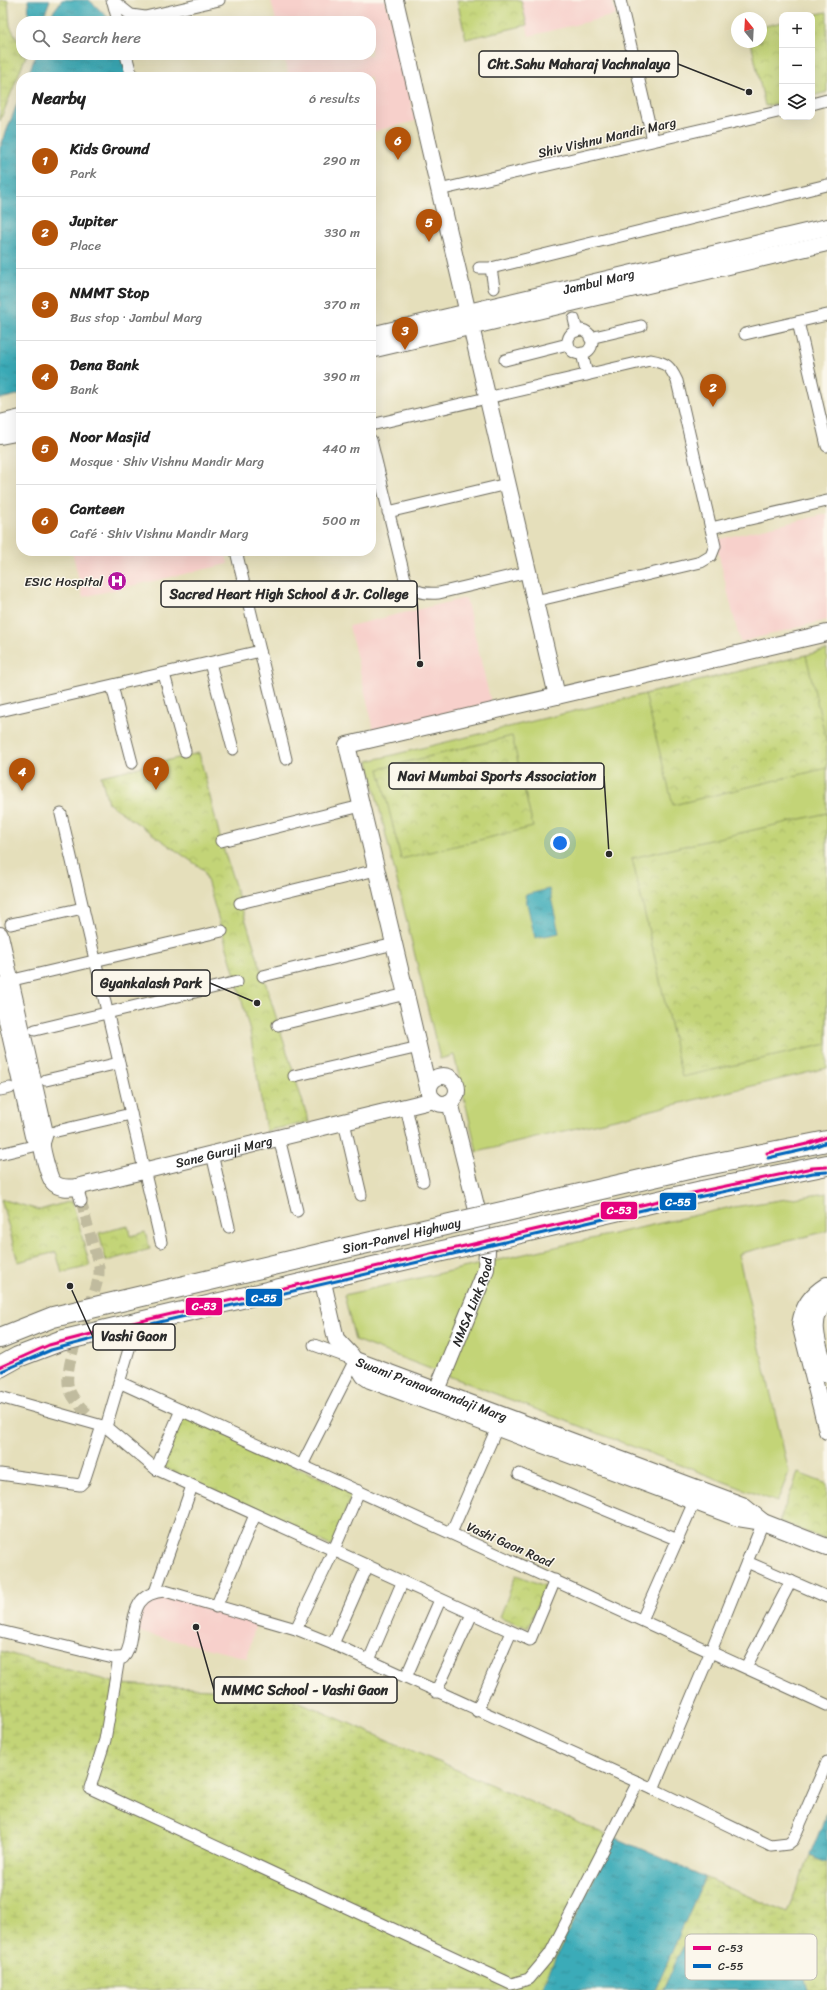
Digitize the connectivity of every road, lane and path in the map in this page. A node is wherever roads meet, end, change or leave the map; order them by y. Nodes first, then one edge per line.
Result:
1 (219, 0) edge
2 (394, 0) edge
3 (620, 0) edge
4 (112, 1) edge
5 (204, 2) edge
6 (116, 16) edge
7 (138, 16) edge
8 (149, 16) edge
9 (127, 60) edge
10 (131, 72) edge
11 (827, 100) edge
12 (815, 103) edge
13 (779, 112) edge
14 (653, 140) junction
15 (827, 185) edge
16 (439, 190) junction
17 (827, 227) edge
18 (827, 243) edge
19 (478, 268) dead end
20 (491, 268) junction
21 (494, 288) dead end
22 (827, 315) edge
23 (574, 319) dead end
24 (469, 320) junction
25 (798, 322) junction
26 (641, 326) dead end
27 (577, 331) junction
28 (376, 334) edge
29 (745, 334) dead end
30 (590, 338) junction
31 (568, 344) junction
32 (376, 348) edge
33 (582, 353) junction
34 (505, 360) dead end
35 (587, 375) junction
36 (487, 398) junction
37 (823, 413) edge
38 (16, 419) edge
39 (0, 423) edge
40 (376, 423) edge
41 (16, 433) edge
42 (0, 436) edge
43 (827, 446) edge
44 (376, 461) edge
45 (507, 484) junction
46 (827, 500) edge
47 (388, 512) junction
48 (711, 528) junction
49 (237, 556) edge
50 (528, 572) junction
51 (534, 600) junction
52 (827, 632) edge
53 (260, 651) junction
54 (210, 663) junction
55 (164, 674) junction
56 (112, 686) junction
57 (557, 696) junction
58 (0, 711) edge
59 (233, 749) dead end
60 (185, 751) dead end
61 (286, 759) dead end
62 (132, 763) dead end
63 (361, 806) junction
64 (61, 814) dead end
65 (221, 841) dead end
66 (376, 870) junction
67 (240, 903) dead end
68 (83, 908) junction
69 (5, 930) edge
70 (222, 931) dead end
71 (394, 944) junction
72 (95, 961) junction
73 (263, 976) dead end
74 (237, 982) dead end
75 (3, 984) edge
76 (406, 994) junction
77 (107, 1013) junction
78 (278, 1025) dead end
79 (35, 1030) dead end
80 (419, 1047) junction
81 (119, 1063) junction
82 (294, 1076) dead end
83 (452, 1079) junction
84 (46, 1080) dead end
85 (432, 1096) junction
86 (450, 1102) junction
87 (406, 1107) junction
88 (131, 1114) junction
89 (344, 1122) junction
90 (58, 1131) dead end
91 (827, 1137) edge
92 (279, 1138) junction
93 (827, 1141) edge
94 (42, 1144) junction
95 (807, 1144) junction
96 (0, 1154) edge
97 (212, 1154) junction
98 (822, 1167) edge
99 (144, 1170) junction
100 (423, 1181) dead end
101 (361, 1195) dead end
102 (296, 1211) dead end
103 (229, 1227) dead end
104 (161, 1242) dead end
105 (322, 1278) junction
106 (827, 1285) edge
107 (827, 1302) edge
108 (137, 1322) junction
109 (0, 1338) edge
110 (314, 1345) dead end
111 (354, 1360) junction
112 (0, 1367) edge
113 (827, 1374) edge
114 (119, 1382) junction
115 (3, 1396) edge
116 (434, 1397) junction
117 (181, 1410) junction
118 (89, 1415) tunnel mouth
119 (500, 1422) junction
120 (104, 1427) junction
121 (827, 1430) edge
122 (302, 1465) junction
123 (156, 1469) junction
124 (0, 1474) edge
125 (519, 1474) dead end
126 (192, 1486) junction
127 (359, 1491) junction
128 (697, 1496) junction
129 (255, 1515) junction
130 (763, 1522) junction
131 (451, 1533) junction
132 (678, 1540) junction
133 (827, 1547) edge
134 (333, 1552) junction
135 (747, 1562) junction
136 (367, 1567) junction
137 (555, 1580) junction
138 (791, 1581) junction
139 (402, 1583) junction
140 (155, 1592) junction
141 (827, 1597) edge
142 (440, 1600) junction
143 (216, 1607) junction
144 (472, 1614) junction
145 (642, 1620) junction
146 (296, 1629) junction
147 (0, 1631) edge
148 (511, 1632) junction
149 (333, 1644) junction
150 (711, 1651) junction
151 (119, 1658) junction
152 (368, 1660) junction
153 (746, 1667) junction
154 (406, 1678) junction
155 (436, 1692) junction
156 (827, 1704) edge
157 (477, 1711) junction
158 (827, 1762) edge
159 (638, 1782) junction
160 (653, 1789) junction

1 - 5 street
2 - 16 street
3 - 14 street
4 - 6 street
4 - 7 street
5 - 8 street
9 - 10 street
11 - 12 street
13 - 14 street, Shiv Vishnu Mandir Marg
14 - 16 street, Shiv Vishnu Mandir Marg
15 - 20 street
16 - 24 street
17 - 24 street, Jambul Marg
18 - 24 street, Jambul Marg
19 - 20 street
20 - 21 street
22 - 25 street
23 - 27 street
24 - 28 street, Jambul Marg
24 - 32 street, Jambul Marg
24 - 36 street
25 - 29 street
25 - 37 street
26 - 30 street
27 - 30 street
27 - 31 street
30 - 33 street
31 - 33 street
31 - 34 street
33 - 35 street
35 - 36 street
35 - 48 street
36 - 40 street
36 - 45 street
37 - 43 street
38 - 39 street
41 - 42 street
44 - 47 street
45 - 47 street
45 - 50 street
46 - 48 street
47 - 50 street
48 - 51 street
49 - 53 street
50 - 51 street
51 - 57 street
52 - 57 street
53 - 54 street
53 - 61 street
54 - 55 street
54 - 59 street
55 - 56 street
55 - 60 street
56 - 58 street
56 - 62 street
57 - 63 street
63 - 65 street
63 - 66 street
64 - 68 street
66 - 67 street
66 - 71 street
68 - 69 street
68 - 72 street
69 - 75 street, Sane Guruji Marg
70 - 72 street
71 - 73 street
71 - 76 street
72 - 75 street
72 - 77 street
74 - 77 street
75 - 94 street, Sane Guruji Marg
76 - 78 street
76 - 80 street
77 - 79 street
77 - 81 street
80 - 82 street
80 - 83 street
80 - 85 street
81 - 84 street
81 - 88 street
83 - 85 street
83 - 86 street
85 - 86 street
85 - 87 street, Sane Guruji Marg
86 - 116 street, NMSA Link Road
87 - 89 street, Sane Guruji Marg
87 - 100 street
88 - 90 street
88 - 99 street
89 - 92 street, Sane Guruji Marg
89 - 101 street
91 - 95 highway
92 - 97 street, Sane Guruji Marg
92 - 102 street
93 - 95 highway
94 - 96 street
94 - 99 street, Sane Guruji Marg
95 - 109 highway, Sion-Panvel Highway, bridge
97 - 99 street, Sane Guruji Marg
97 - 103 street
98 - 105 highway, Sion-Panvel Highway, bridge
99 - 104 street
105 - 108 highway, Sion-Panvel Highway
105 - 111 street
106 - 121 street
107 - 113 street
108 - 112 highway, Sion-Panvel Highway
108 - 114 street
110 - 111 street
111 - 116 street, Swami Pranavanandaji Marg
111 - 122 street
114 - 117 street, Vashi Gaon Road
114 - 120 street
115 - 120 street
116 - 119 street, Swami Pranavanandaji Marg
117 - 122 street, Vashi Gaon Road
117 - 123 street
118 - 120 street
119 - 128 street, Swami Pranavanandaji Marg
119 - 131 street
120 - 123 street
120 - 124 street
122 - 127 street, Vashi Gaon Road
123 - 126 street
125 - 132 street
126 - 129 street
126 - 140 street
127 - 131 street, Vashi Gaon Road
127 - 134 street
128 - 130 street, Swami Pranavanandaji Marg
128 - 132 street
129 - 134 street
129 - 143 street
130 - 133 street, Swami Pranavanandaji Marg
130 - 135 street
131 - 137 street, Vashi Gaon Road
132 - 145 street
134 - 136 street
134 - 146 street
135 - 138 street
135 - 150 street
136 - 139 street
136 - 149 street
137 - 145 street, Vashi Gaon Road
137 - 148 street
138 - 141 street
138 - 153 street
139 - 142 street
139 - 152 street
140 - 143 street
140 - 151 street
142 - 144 street
142 - 154 street
143 - 146 street
144 - 148 street
144 - 155 street
145 - 150 street, Vashi Gaon Road
146 - 149 street
147 - 151 street
148 - 157 street
149 - 152 street
150 - 153 street, Vashi Gaon Road
150 - 160 street
151 - 159 street
152 - 154 street
153 - 156 street, Vashi Gaon Road
154 - 155 street
155 - 157 street
157 - 159 street
158 - 160 street
159 - 160 street

